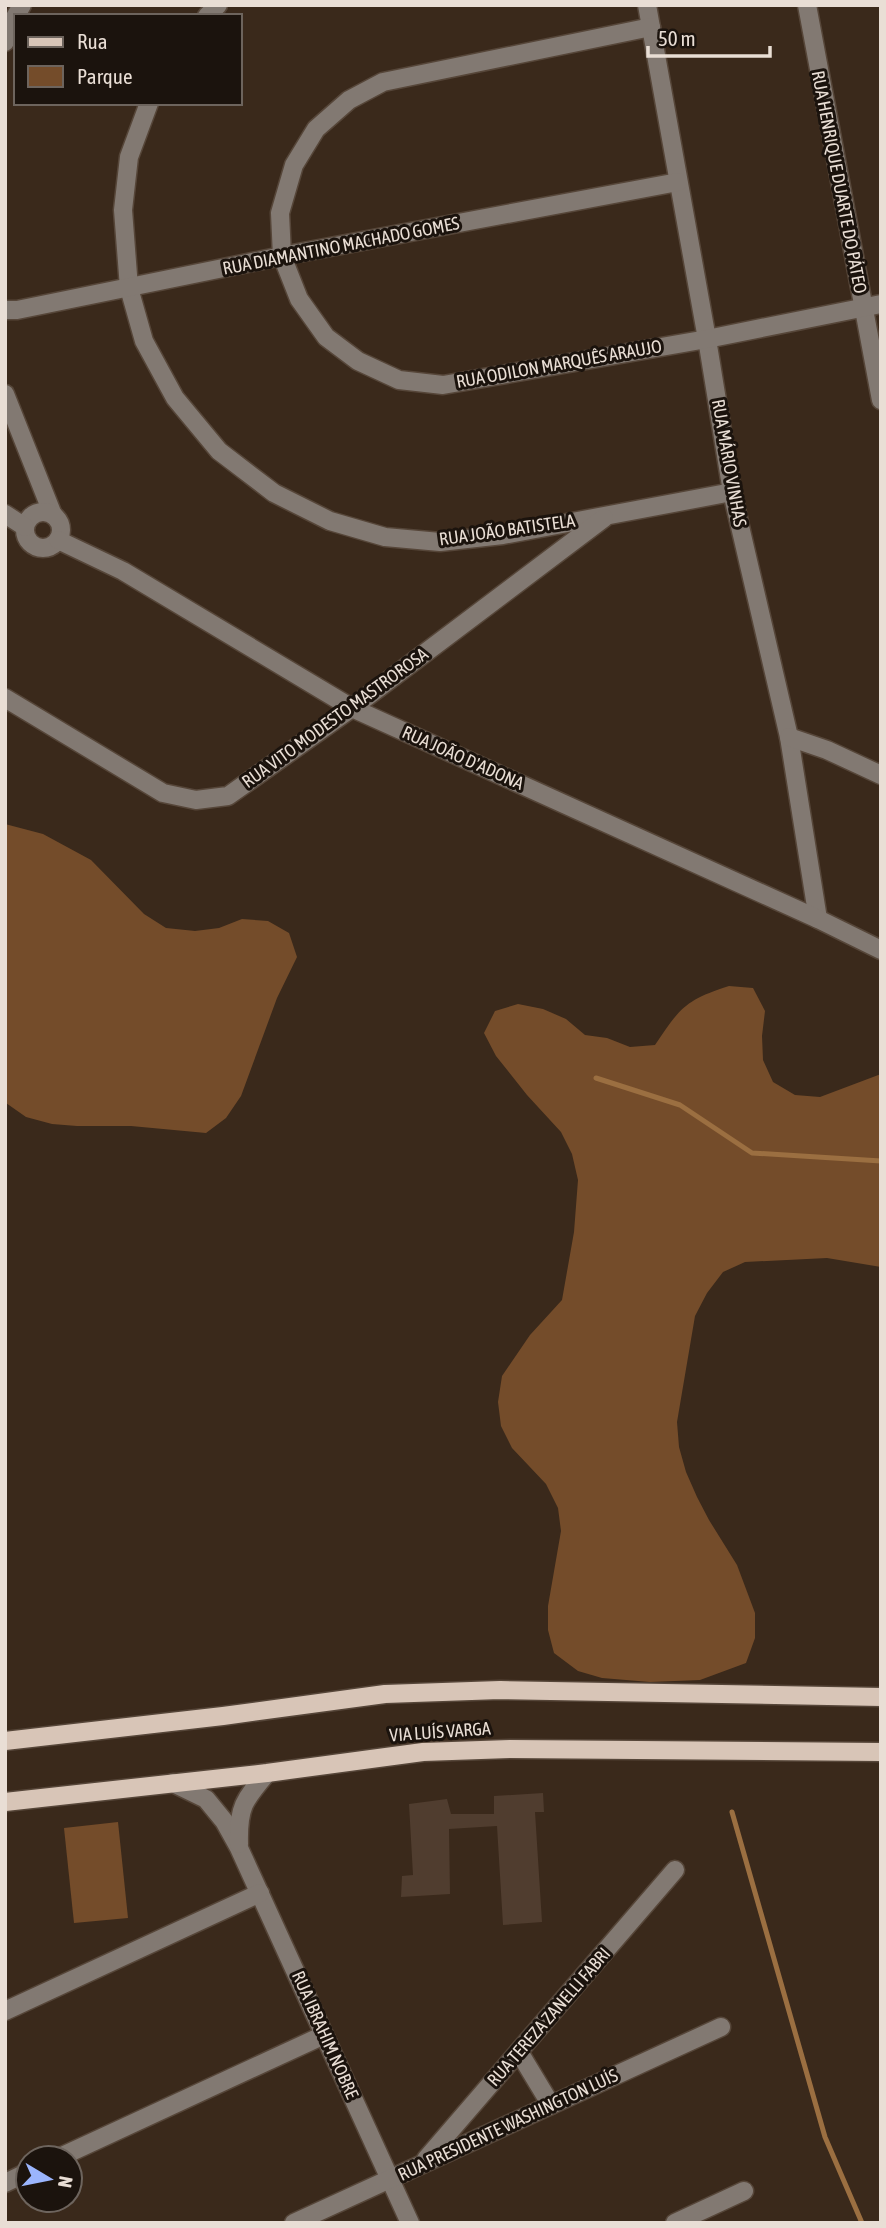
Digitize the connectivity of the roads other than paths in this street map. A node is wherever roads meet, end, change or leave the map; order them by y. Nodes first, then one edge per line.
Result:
1 (647, 5) edge
2 (807, 5) edge
3 (14, 19) edge
4 (651, 27) junction
5 (5, 42) edge
6 (148, 105) edge
7 (678, 182) junction
8 (282, 256) junction
9 (129, 288) junction
10 (881, 304) edge
11 (863, 307) junction
12 (5, 310) edge
13 (707, 338) junction
14 (5, 394) edge
15 (881, 400) edge
16 (732, 492) junction
17 (5, 514) edge
18 (53, 515) junction
19 (608, 515) junction
20 (25, 527) junction
21 (58, 540) junction
22 (5, 698) edge
23 (352, 708) junction
24 (789, 737) junction
25 (881, 775) edge
26 (818, 919) junction
27 (881, 950) edge
28 (881, 1697) edge
29 (5, 1741) edge
30 (881, 1752) edge
31 (267, 1773) junction
32 (173, 1783) junction
33 (5, 1802) edge
34 (239, 1848) junction
35 (675, 1870) dead end
36 (260, 1893) junction
37 (5, 2011) edge
38 (721, 2027) dead end
39 (324, 2035) junction
40 (519, 2052) junction
41 (551, 2105) junction
42 (84, 2146) edge
43 (423, 2164) junction
44 (390, 2179) junction
45 (744, 2191) dead end
46 (295, 2223) edge
47 (410, 2223) edge
48 (675, 2223) edge

1 - 4 street, RUA MÁRIO VINHAS
2 - 11 street, RUA HENRIQUE DUARTE DO PÁTEO
3 - 5 street
4 - 7 street, RUA MÁRIO VINHAS
4 - 8 street, RUA ODILON MARQUÊS ARAUJO
6 - 9 street, RUA JOÃO BATISTELA
7 - 8 street, RUA DIAMANTINO MACHADO GOMES
7 - 13 street, RUA MÁRIO VINHAS
8 - 9 street, RUA DIAMANTINO MACHADO GOMES
8 - 13 street, RUA ODILON MARQUÊS ARAUJO
9 - 12 street, RUA DIAMANTINO MACHADO GOMES
9 - 19 street, RUA JOÃO BATISTELA
10 - 11 street, RUA ODILON MARQUÊS ARAUJO
11 - 13 street, RUA ODILON MARQUÊS ARAUJO
11 - 15 street, RUA HENRIQUE DUARTE DO PÁTEO
13 - 16 street, RUA MÁRIO VINHAS
14 - 18 street
16 - 19 street, RUA JOÃO BATISTELA
16 - 24 street, RUA MÁRIO VINHAS
17 - 20 street
18 - 20 street
18 - 21 street
19 - 23 street, RUA VITO MODESTO MASTROROSA
20 - 21 street
21 - 23 street, RUA JOÃO D'ADONA
22 - 23 street, RUA VITO MODESTO MASTROROSA
23 - 26 street, RUA JOÃO D'ADONA
24 - 25 street
24 - 26 street, RUA MÁRIO VINHAS
26 - 27 street, RUA JOÃO D'ADONA
28 - 29 main road
30 - 31 main road, VIA LUÍS VARGA
31 - 32 main road, VIA LUÍS VARGA
31 - 34 street, RUA IBRAHIM NOBRE
32 - 33 main road, VIA LUÍS VARGA
32 - 34 street, RUA IBRAHIM NOBRE
34 - 36 street, RUA IBRAHIM NOBRE
35 - 40 street, RUA TEREZA ZANELLI FABRI
36 - 37 street
36 - 39 street, RUA IBRAHIM NOBRE
38 - 41 street, RUA PRESIDENTE WASHINGTON LUÍS
39 - 42 street
39 - 44 street, RUA IBRAHIM NOBRE
40 - 41 street
40 - 43 street, RUA TEREZA ZANELLI FABRI
41 - 43 street, RUA PRESIDENTE WASHINGTON LUÍS
43 - 44 street, RUA PRESIDENTE WASHINGTON LUÍS
44 - 46 street, RUA PRESIDENTE WASHINGTON LUÍS
44 - 47 street, RUA IBRAHIM NOBRE
45 - 48 street

